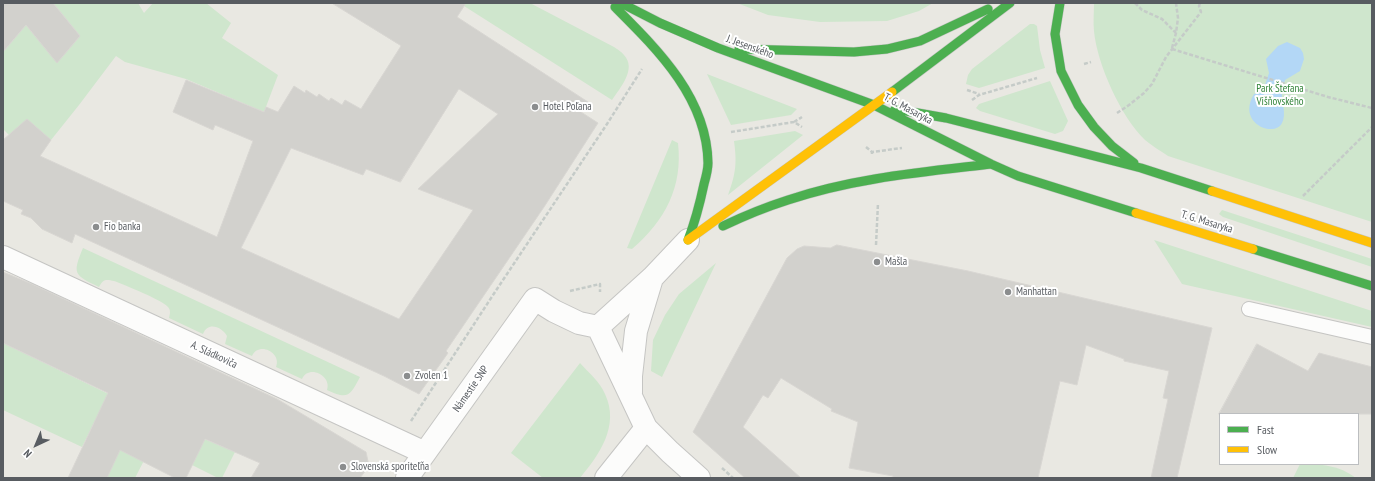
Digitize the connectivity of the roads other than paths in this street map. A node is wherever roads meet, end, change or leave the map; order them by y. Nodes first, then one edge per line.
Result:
1 (612, 3) edge
2 (621, 3) edge
3 (1006, 3) edge
4 (1010, 3) edge
5 (1060, 3) edge
6 (718, 48) junction
7 (874, 105) junction
8 (991, 164) junction
9 (1141, 168) junction
10 (688, 240) junction
11 (1372, 243) edge
12 (3, 257) edge
13 (652, 278) junction
14 (1372, 286) edge
15 (1249, 309) dead end
16 (598, 327) junction
17 (1372, 337) edge
18 (631, 398) junction
19 (646, 428) junction
20 (425, 453) junction
21 (407, 478) edge
22 (606, 478) edge
23 (699, 478) edge

1 - 10 street
2 - 6 street, J. Jesenského
3 - 6 street
4 - 7 street
5 - 9 street
6 - 7 street, J. Jesenského
7 - 8 street, T. G. Masaryka
7 - 9 street, T. G. Masaryka
7 - 10 street
8 - 10 street
8 - 14 street, T. G. Masaryka
9 - 11 street, T. G. Masaryka
10 - 13 street
12 - 20 street, A. Sládkoviča
13 - 16 street
13 - 18 street
15 - 17 lane
16 - 18 street
16 - 20 street, Námestie SNP
18 - 19 street
19 - 22 street
19 - 23 street
20 - 21 street, Námestie SNP

